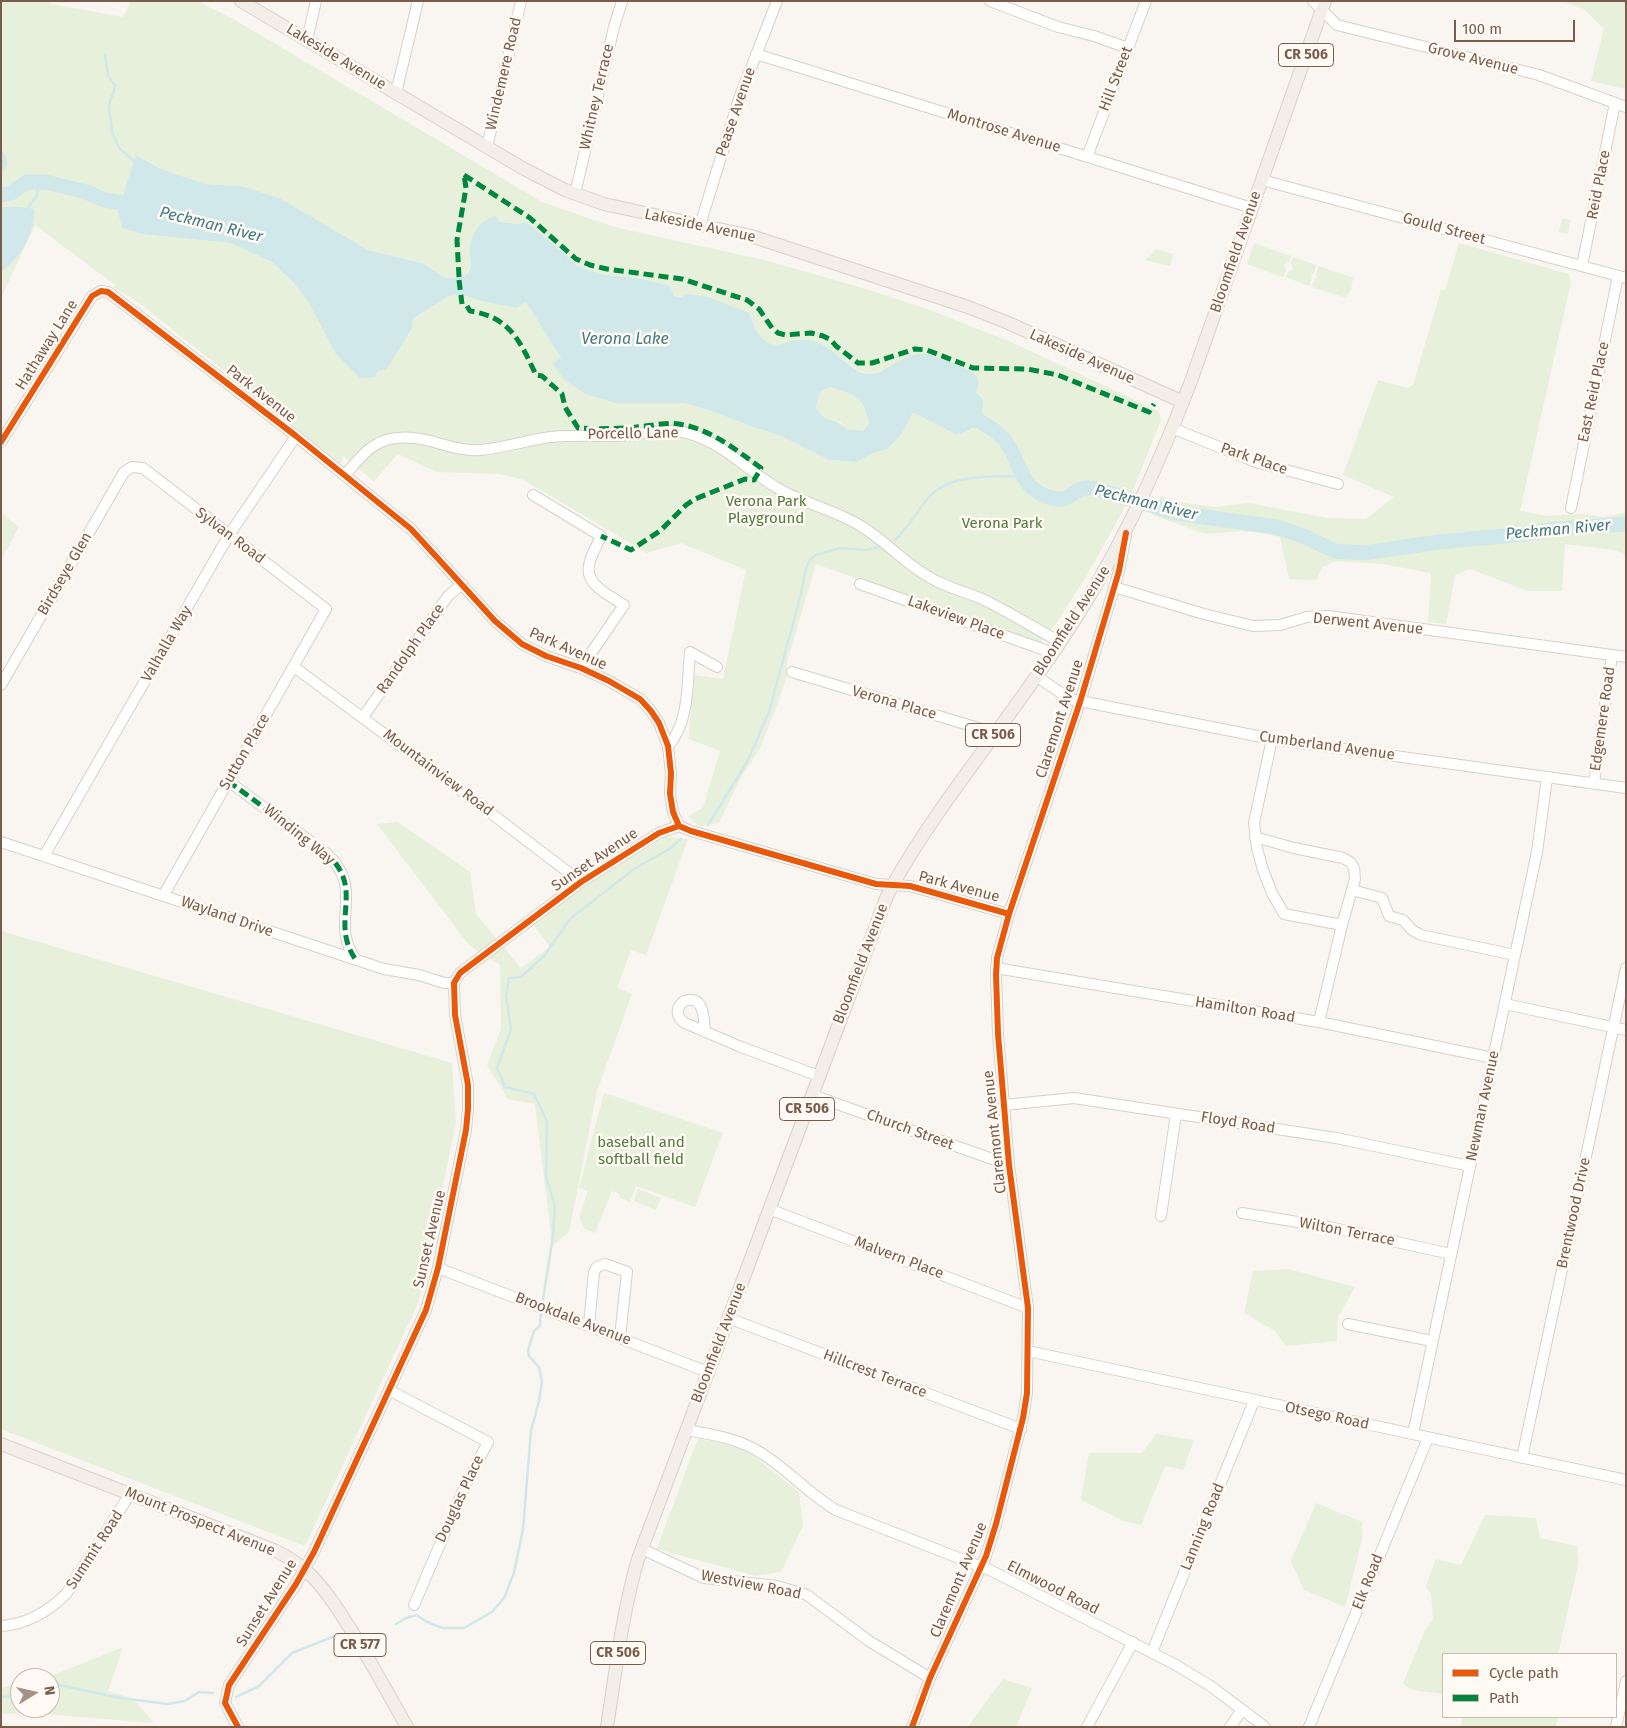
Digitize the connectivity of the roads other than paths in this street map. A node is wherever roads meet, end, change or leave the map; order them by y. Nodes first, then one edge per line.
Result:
1 (241, 1) edge
2 (316, 1) edge
3 (418, 1) edge
4 (521, 1) edge
5 (622, 1) edge
6 (777, 1) edge
7 (990, 1) edge
8 (1146, 1) edge
9 (1320, 4) edge
10 (307, 40) junction
11 (1128, 48) junction
12 (756, 54) junction
13 (396, 93) junction
14 (1615, 103) junction
15 (1626, 107) edge
16 (487, 147) junction
17 (1087, 157) junction
18 (1262, 180) junction
19 (575, 194) junction
20 (1252, 208) junction
21 (700, 225) junction
22 (1582, 266) junction
23 (1622, 277) edge
24 (100, 291) joint
25 (1183, 402) junction
26 (1172, 428) junction
27 (296, 436) junction
28 (1, 442) edge
29 (132, 467) joint
30 (345, 475) junction
31 (1338, 484) dead end
32 (533, 495) dead end
33 (1571, 508) dead end
34 (1126, 533) junction
35 (229, 535) junction
36 (462, 584) junction
37 (860, 584) dead end
38 (1114, 587) junction
39 (326, 609) joint
40 (1056, 648) junction
41 (1612, 655) junction
42 (1626, 657) edge
43 (294, 667) junction
44 (717, 667) dead end
45 (581, 668) junction
46 (792, 672) dead end
47 (1036, 676) junction
48 (1, 685) edge
49 (1080, 702) junction
50 (362, 717) junction
51 (995, 733) junction
52 (1272, 739) junction
53 (668, 746) junction
54 (1547, 778) junction
55 (228, 780) junction
56 (1594, 784) junction
57 (1626, 788) edge
58 (679, 826) junction
59 (1255, 837) junction
60 (1, 842) edge
61 (44, 856) junction
62 (581, 882) junction
63 (892, 885) junction
64 (1352, 890) junction
65 (163, 896) junction
66 (1009, 914) junction
67 (1342, 925) junction
68 (1515, 955) junction
69 (356, 960) junction
70 (996, 968) junction
71 (1626, 968) edge
72 (450, 983) junction
73 (1505, 1004) junction
74 (1319, 1022) junction
75 (1613, 1028) junction
76 (1626, 1030) edge
77 (705, 1032) dead end
78 (1493, 1058) junction
79 (819, 1076) junction
80 (812, 1095) junction
81 (1004, 1105) junction
82 (1176, 1114) junction
83 (1009, 1165) junction
84 (1470, 1166) junction
85 (769, 1209) junction
86 (1242, 1213) dead end
87 (1161, 1216) dead end
88 (1451, 1254) junction
89 (438, 1268) junction
90 (1028, 1308) junction
91 (728, 1318) junction
92 (1348, 1324) dead end
93 (589, 1326) junction
94 (620, 1337) junction
95 (1432, 1341) junction
96 (1028, 1352) junction
97 (708, 1372) junction
98 (389, 1390) junction
99 (1254, 1401) junction
100 (1021, 1429) junction
101 (687, 1430) junction
102 (1413, 1434) junction
103 (1428, 1438) junction
104 (1, 1444) edge
105 (1522, 1458) junction
106 (1626, 1480) edge
107 (130, 1494) junction
108 (642, 1549) junction
109 (981, 1566) junction
110 (304, 1569) junction
111 (414, 1605) dead end
112 (1, 1626) edge
113 (1133, 1642) junction
114 (1152, 1652) junction
115 (930, 1678) junction
116 (1626, 1681) edge
117 (1242, 1710) junction
118 (238, 1727) edge
119 (407, 1727) edge
120 (607, 1727) edge
121 (912, 1727) edge
122 (1087, 1727) edge
123 (1230, 1727) edge
124 (1265, 1727) edge
125 (1309, 1727) edge
126 (1616, 1727) edge

1 - 10 main road, Lakeside Avenue
2 - 10 street
3 - 13 street
4 - 16 street, Windemere Road
5 - 19 street, Whitney Terrace
6 - 12 street, Pease Avenue
7 - 11 street
8 - 11 street, Hill Street
9 - 14 street, Grove Avenue
9 - 18 main road, Bloomfield Avenue / CR 506
10 - 13 main road, Lakeside Avenue
11 - 17 street, Hill Street
12 - 17 street, Montrose Avenue
12 - 21 street, Pease Avenue
13 - 16 main road, Lakeside Avenue
14 - 15 street, Grove Avenue
14 - 22 street, Reid Place
16 - 19 main road, Lakeside Avenue
17 - 20 street, Montrose Avenue
18 - 20 main road, Bloomfield Avenue / CR 506
18 - 22 street, Gould Street
19 - 21 main road, Lakeside Avenue
20 - 25 main road, Bloomfield Avenue / CR 506
21 - 25 main road, Lakeside Avenue
22 - 23 street, Gould Street
23 - 33 street, East Reid Place
24 - 27 street, Park Avenue
24 - 28 street, Hathaway Lane
25 - 26 main road, Bloomfield Avenue / CR 506
26 - 31 street, Park Place
26 - 34 main road, Bloomfield Avenue / CR 506
27 - 30 street, Park Avenue
27 - 35 street, Valhalla Way
29 - 35 street, Sylvan Road
29 - 48 street, Birdseye Glen
30 - 36 street, Park Avenue
30 - 40 street, Porcello Lane
32 - 45 street
34 - 38 street, Claremont Avenue
34 - 40 main road, Bloomfield Avenue / CR 506
35 - 39 street, Sylvan Road
35 - 61 street, Valhalla Way
36 - 45 street, Park Avenue
36 - 50 street, Randolph Place
37 - 40 street, Lakeview Place
38 - 41 street, Derwent Avenue
38 - 49 street, Claremont Avenue
39 - 43 street, Sutton Place
40 - 47 main road, Bloomfield Avenue / CR 506
41 - 42 street, Derwent Avenue
41 - 56 street, Edgemere Road
43 - 50 street, Mountainview Road
43 - 55 street, Sutton Place
44 - 53 street
45 - 53 street, Park Avenue
46 - 51 street, Verona Place
47 - 49 street, Cumberland Avenue
47 - 51 main road, Bloomfield Avenue / CR 506
49 - 52 street, Cumberland Avenue
49 - 66 street, Claremont Avenue
50 - 62 street, Mountainview Road
51 - 63 main road, Bloomfield Avenue / CR 506
52 - 54 street, Cumberland Avenue
52 - 59 street
53 - 58 street, Park Avenue
54 - 56 street, Cumberland Avenue
54 - 68 street, Newman Avenue
55 - 65 street, Sutton Place
55 - 69 street, Winding Way
56 - 57 street, Cumberland Avenue
58 - 62 street, Sunset Avenue
58 - 63 street, Park Avenue
59 - 64 street
59 - 67 street
60 - 61 street, Wayland Drive
61 - 65 street, Wayland Drive
62 - 72 street, Sunset Avenue
63 - 66 street, Park Avenue
63 - 79 main road, Bloomfield Avenue / CR 506
64 - 67 street
64 - 68 street
65 - 69 street, Wayland Drive
66 - 70 street, Claremont Avenue
67 - 74 street
68 - 73 street, Newman Avenue
69 - 72 street, Wayland Drive
70 - 74 street, Hamilton Road
70 - 81 street, Claremont Avenue
71 - 75 street, Brentwood Drive
72 - 89 street, Sunset Avenue
73 - 75 street
73 - 78 street, Newman Avenue
74 - 78 street, Hamilton Road
75 - 76 street
75 - 105 street, Brentwood Drive
77 - 79 street
78 - 84 street, Newman Avenue
79 - 80 main road, Bloomfield Avenue / CR 506
80 - 83 street, Church Street
80 - 85 main road, Bloomfield Avenue / CR 506
81 - 82 street, Floyd Road
81 - 83 street, Claremont Avenue
82 - 84 street, Floyd Road
82 - 87 street
83 - 90 street, Claremont Avenue
84 - 88 street, Newman Avenue
85 - 90 street, Malvern Place
85 - 91 main road, Bloomfield Avenue / CR 506
86 - 88 street, Wilton Terrace
88 - 95 street, Newman Avenue
89 - 93 street, Brookdale Avenue
89 - 98 street, Sunset Avenue
90 - 96 street, Claremont Avenue
91 - 97 main road, Bloomfield Avenue / CR 506
91 - 100 street, Hillcrest Terrace
92 - 95 street
93 - 94 street, Brookdale Avenue
93 - 94 street
94 - 97 street, Brookdale Avenue
95 - 102 street, Newman Avenue
96 - 99 street, Otsego Road
96 - 100 street, Claremont Avenue
97 - 101 main road, Bloomfield Avenue / CR 506
98 - 110 street, Sunset Avenue
98 - 111 street, Douglas Place
99 - 102 street, Otsego Road
99 - 114 street, Lanning Road
100 - 109 street, Claremont Avenue
101 - 108 main road, Bloomfield Avenue / CR 506
101 - 109 street, Elmwood Road
102 - 103 street, Otsego Road
103 - 105 street, Otsego Road
103 - 125 street, Elk Road
104 - 107 main road, Mount Prospect Avenue / CR 577
105 - 106 street, Otsego Road
107 - 110 main road, Mount Prospect Avenue / CR 577
107 - 112 street, Summit Road
108 - 115 street, Westview Road
108 - 120 main road, Bloomfield Avenue / CR 506
109 - 113 street, Elmwood Road
109 - 115 street, Claremont Avenue
110 - 118 street, Sunset Avenue
110 - 119 main road, Mount Prospect Avenue / CR 577
113 - 114 street, Elmwood Road
113 - 122 street
114 - 117 street, Elmwood Road
115 - 121 street, Claremont Avenue
116 - 126 street
117 - 123 street
117 - 124 street, Elmwood Road

